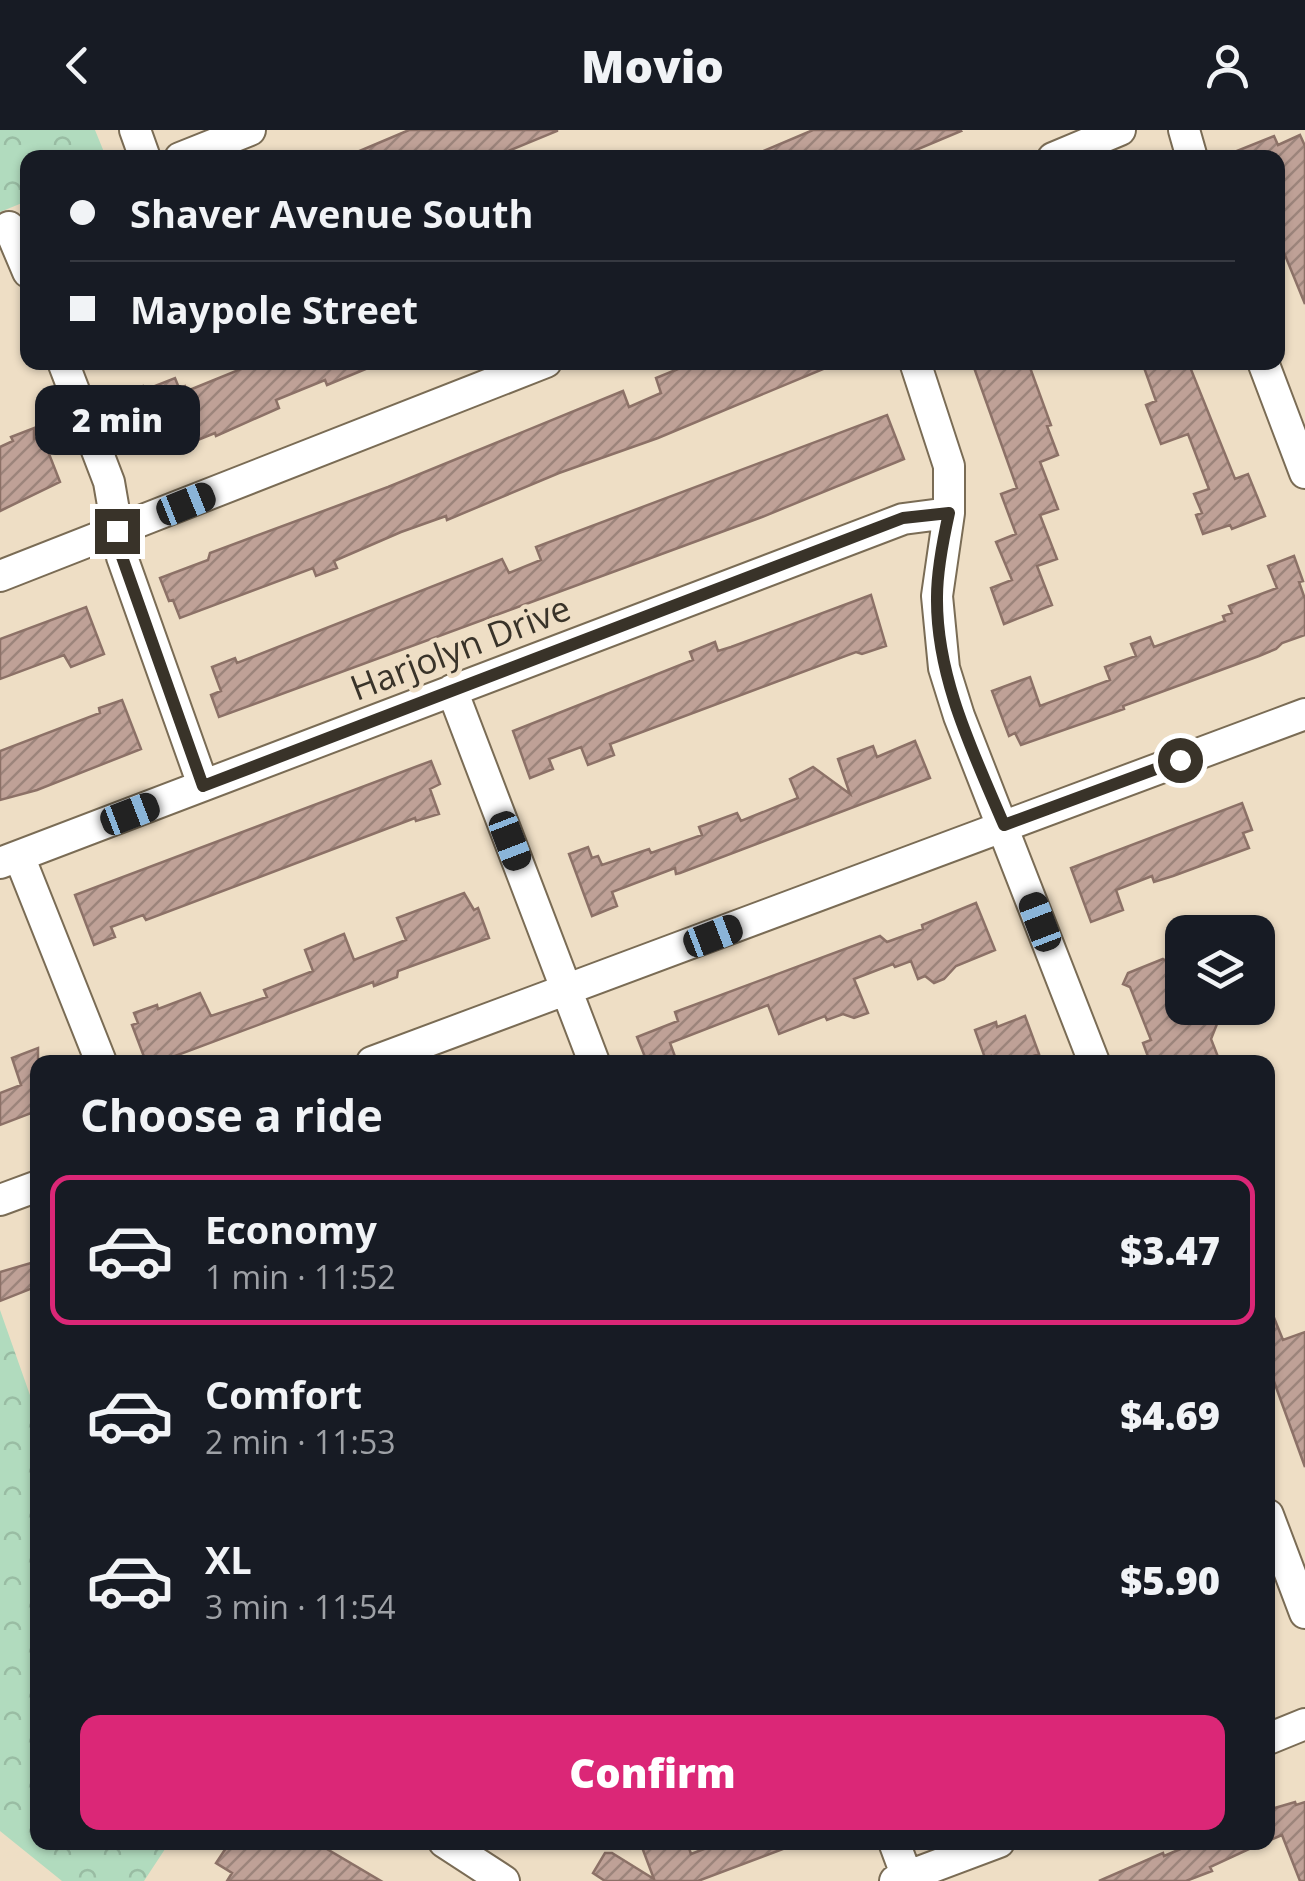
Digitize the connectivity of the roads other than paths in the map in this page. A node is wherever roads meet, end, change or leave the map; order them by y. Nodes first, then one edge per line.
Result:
1 (250, 130) edge
2 (1120, 130) edge
3 (200, 150) edge
4 (1072, 150) edge
5 (65, 370) edge
6 (526, 370) edge
7 (918, 370) edge
8 (1266, 370) edge
9 (1305, 473) edge
10 (949, 513) junction
11 (117, 531) junction
12 (0, 576) edge
13 (452, 690) junction
14 (1305, 714) edge
15 (203, 786) junction
16 (1004, 825) junction
17 (10, 859) edge
18 (567, 991) junction
19 (98, 1055) edge
20 (391, 1055) edge
21 (591, 1055) edge
22 (1091, 1055) edge
23 (30, 1189) edge
24 (0, 1200) edge
25 (1275, 1534) edge
26 (1305, 1613) edge
27 (1305, 1724) edge
28 (1275, 1736) edge
29 (456, 1850) edge
30 (900, 1850) edge
31 (980, 1850) edge
32 (919, 1876) edge
33 (504, 1881) edge

1 - 3 street
2 - 4 street
5 - 11 street
6 - 11 street
7 - 10 street
8 - 9 street
10 - 13 street, Harjolyn Drive
10 - 16 street
11 - 12 street
11 - 15 street
13 - 15 street, Harjolyn Drive
13 - 18 street
14 - 16 street
15 - 17 street, Harjolyn Drive
16 - 18 street
16 - 22 street
17 - 19 street
18 - 20 street
18 - 21 street
23 - 24 street
25 - 26 street
27 - 28 street
29 - 33 street
30 - 32 street
31 - 32 street

